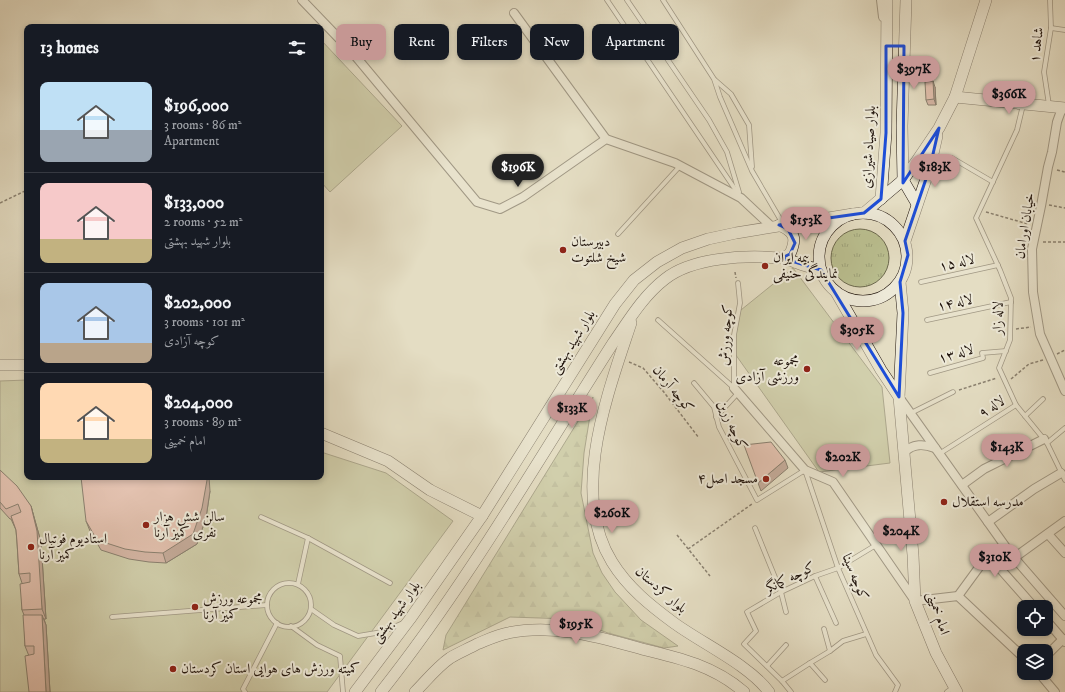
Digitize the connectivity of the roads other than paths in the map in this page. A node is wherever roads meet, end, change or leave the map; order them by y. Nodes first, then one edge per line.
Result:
1 (302, 0) edge
2 (607, 0) edge
3 (627, 0) edge
4 (663, 0) edge
5 (881, 0) edge
6 (887, 0) edge
7 (906, 0) edge
8 (986, 0) edge
9 (1050, 0) edge
10 (1054, 0) edge
11 (1051, 9) junction
12 (514, 13) dead end
13 (1051, 28) junction
14 (1065, 30) edge
15 (886, 46) junction
16 (904, 46) junction
17 (714, 79) junction
18 (955, 97) junction
19 (1023, 105) junction
20 (1049, 107) junction
21 (1063, 108) edge
22 (938, 128) junction
23 (606, 139) junction
24 (952, 158) dead end
25 (680, 166) junction
26 (752, 171) junction
27 (903, 180) junction
28 (993, 182) junction
29 (741, 198) junction
30 (881, 199) junction
31 (917, 204) junction
32 (855, 213) junction
33 (778, 226) junction
34 (618, 234) dead end
35 (905, 241) junction
36 (782, 258) junction
37 (998, 265) junction
38 (821, 270) junction
39 (900, 282) junction
40 (921, 282) dead end
41 (738, 283) dead end
42 (836, 292) junction
43 (1011, 302) junction
44 (636, 309) junction
45 (658, 320) dead end
46 (928, 320) dead end
47 (1006, 351) junction
48 (0, 365) edge
49 (24, 365) edge
50 (930, 373) dead end
51 (694, 383) dead end
52 (736, 390) junction
53 (1065, 391) edge
54 (953, 392) road end
55 (899, 397) junction
56 (1043, 399) dead end
57 (1016, 405) junction
58 (910, 413) junction
59 (1025, 416) junction
60 (716, 417) junction
61 (1065, 428) edge
62 (324, 434) edge
63 (1045, 441) junction
64 (937, 451) junction
65 (904, 453) junction
66 (805, 470) junction
67 (1063, 477) edge
68 (962, 485) junction
69 (482, 516) junction
70 (261, 517) dead end
71 (988, 522) junction
72 (1065, 522) edge
73 (755, 528) dead end
74 (1048, 534) junction
75 (308, 538) junction
76 (876, 545) junction
77 (1065, 553) edge
78 (1014, 558) junction
79 (838, 568) junction
80 (815, 576) junction
81 (390, 583) dead end
82 (298, 584) junction
83 (781, 592) junction
84 (958, 596) junction
85 (1028, 600) edge
86 (915, 601) junction
87 (267, 606) junction
88 (311, 609) junction
89 (786, 612) dead end
90 (1065, 616) edge
91 (112, 617) dead end
92 (410, 619) junction
93 (277, 623) junction
94 (836, 623) dead end
95 (290, 626) junction
96 (1053, 628) edge
97 (824, 629) dead end
98 (866, 634) junction
99 (1064, 640) edge
100 (786, 645) dead end
101 (1053, 650) edge
102 (830, 651) junction
103 (1017, 651) edge
104 (810, 663) junction
105 (767, 666) junction
106 (782, 680) junction
107 (825, 680) dead end
108 (1046, 680) edge
109 (953, 690) edge
110 (245, 692) edge
111 (343, 692) edge
112 (355, 692) edge
113 (381, 692) edge
114 (415, 692) edge
115 (744, 692) edge
116 (769, 692) edge
117 (791, 692) edge
118 (895, 692) edge
119 (1055, 692) edge

1 - 23 street
2 - 29 lane
3 - 29 lane
4 - 17 lane
5 - 15 street
6 - 15 main road, بلوار صیاد شیرازی
7 - 16 main road
8 - 18 main road
9 - 11 lane, شاهد ۱
10 - 11 lane, شاهد ۱
11 - 13 lane, شاهد ۱
12 - 23 street
13 - 14 lane
13 - 20 lane, شاهد ۱
15 - 16 main road
15 - 30 main road, بلوار صیاد شیرازی
16 - 27 main road
17 - 26 lane
17 - 26 lane
18 - 19 main road
18 - 22 main road
19 - 20 main road
19 - 28 lane, لاله زار
20 - 21 main road
21 - 53 street, خیابان اورامان
22 - 27 main road
22 - 31 main road
23 - 25 street
24 - 28 lane
25 - 29 street
25 - 34 lane
26 - 33 lane
27 - 30 main road
27 - 31 main road
28 - 37 lane, لاله زار
29 - 33 street
30 - 32 main road
31 - 35 main road
32 - 33 main road, بلوار شهید بهشتی
32 - 35 main road
32 - 38 main road
33 - 36 main road
33 - 69 main road, بلوار شهید بهشتی
35 - 39 main road
36 - 38 main road
36 - 44 main road
37 - 40 lane, لاله ۱۵
37 - 43 lane, لاله زار
38 - 42 main road
39 - 42 main road
39 - 55 main road
41 - 52 lane, کوچه ورزش
42 - 55 main road, امام خمینی
43 - 46 lane, لاله ۱۴
43 - 47 lane, لاله زار
44 - 113 main road
44 - 116 main road, بلوار کردستان
45 - 52 lane
47 - 50 lane, لاله ۱۳
47 - 57 lane, لاله زار
48 - 49 main road
51 - 60 lane, کوچه زرین
52 - 60 lane
52 - 66 street
54 - 58 lane
55 - 58 street
55 - 65 main road, امام خمینی
56 - 59 lane
57 - 59 lane, لاله زار
57 - 64 lane, لاله ۹
58 - 64 street
59 - 63 lane, لاله زار
60 - 66 lane, کوچه زرین
61 - 63 lane
62 - 69 main road
63 - 67 lane, لاله زار
63 - 68 street
64 - 65 street
64 - 68 street
65 - 86 main road, امام خمینی
66 - 76 street
66 - 79 lane, کوچه سینا
67 - 71 street
68 - 71 street
69 - 92 main road, بلوار شهید بهشتی
70 - 75 lane
71 - 78 street
72 - 74 street
73 - 83 lane
74 - 77 street
74 - 78 street
75 - 81 lane
75 - 82 lane
76 - 79 lane, کوچه کمانگر
76 - 86 street
78 - 90 street
79 - 80 lane, کوچه کمانگر
79 - 98 lane, کوچه سینا
80 - 83 lane, کوچه کمانگر
80 - 94 lane
82 - 87 lane
82 - 88 lane
83 - 89 lane
83 - 105 lane, کوچه کمانگر
84 - 85 street
84 - 86 street
84 - 103 street
86 - 109 main road, امام خمینی
87 - 91 lane
87 - 93 lane
88 - 92 lane
88 - 95 lane
92 - 112 main road, بلوار شهید بهشتی
93 - 95 lane
93 - 110 lane
95 - 111 lane
96 - 99 street
97 - 102 lane
98 - 102 lane
98 - 118 lane, کوچه سینا
99 - 101 street
100 - 105 lane
102 - 104 lane
104 - 106 lane
104 - 107 lane
105 - 106 lane
106 - 117 lane
108 - 119 street
114 - 115 main road

